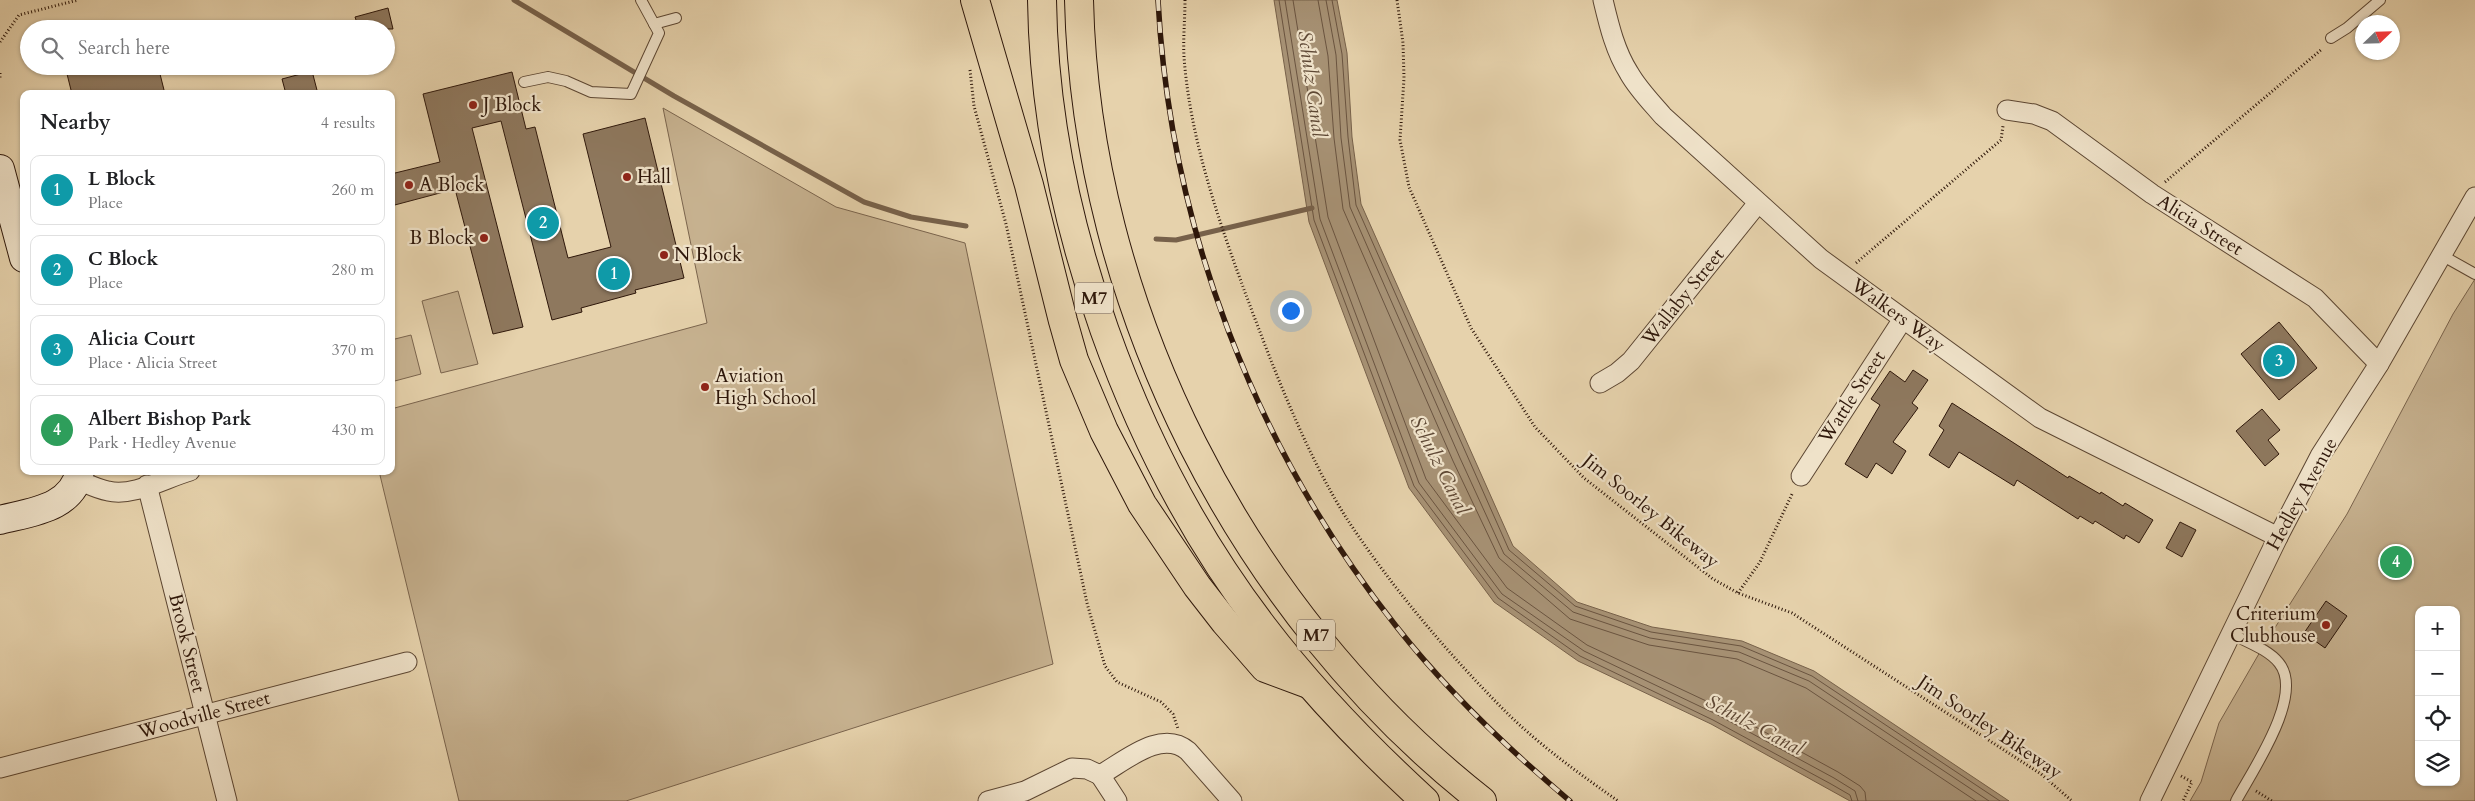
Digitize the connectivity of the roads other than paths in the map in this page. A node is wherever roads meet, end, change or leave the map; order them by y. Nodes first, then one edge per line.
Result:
1 (641, 0) edge
2 (975, 0) edge
3 (1042, 0) edge
4 (1079, 0) edge
5 (2380, 0) edge
6 (1605, 1) edge
7 (676, 18) dead end
8 (654, 24) junction
9 (2331, 38) road end
10 (524, 82) dead end
11 (2007, 110) road end
12 (0, 169) edge
13 (2475, 197) edge
14 (1758, 203) junction
15 (20, 243) edge
16 (2443, 256) junction
17 (2475, 274) edge
18 (1903, 319) junction
19 (2379, 364) junction
20 (1600, 383) dead end
21 (178, 475) edge
22 (79, 476) edge
23 (1801, 476) road end
24 (147, 485) junction
25 (0, 520) edge
26 (2278, 537) junction
27 (2230, 633) junction
28 (407, 662) dead end
29 (1311, 685) junction
30 (205, 714) junction
31 (0, 768) edge
32 (1100, 775) junction
33 (1026, 796) edge
34 (227, 801) edge
35 (988, 801) edge
36 (1117, 801) edge
37 (1232, 801) edge
38 (1425, 801) edge
39 (1482, 801) edge
40 (2150, 801) edge
41 (2236, 801) edge

1 - 8 lane
2 - 29 highway
3 - 29 highway, M7
4 - 39 highway, M7
5 - 9 lane
6 - 14 street, Walkers Way
7 - 8 lane
8 - 10 lane
11 - 19 street, Alicia Street
12 - 15 street
13 - 16 street, Hedley Avenue
14 - 18 street, Walkers Way
14 - 20 street, Wallaby Street
16 - 17 lane
16 - 19 street, Hedley Avenue
18 - 23 street, Wattle Street
18 - 26 street, Walkers Way
19 - 26 street, Hedley Avenue
21 - 24 street
22 - 24 street
22 - 25 street
24 - 30 street, Brook Street
26 - 27 street, Hedley Avenue
27 - 40 street, Hedley Avenue
27 - 41 lane
28 - 30 street, Woodville Street
29 - 38 highway, M7
30 - 31 street, Woodville Street
30 - 34 street, Brook Street
32 - 33 street
32 - 36 street
32 - 37 street
33 - 35 street

